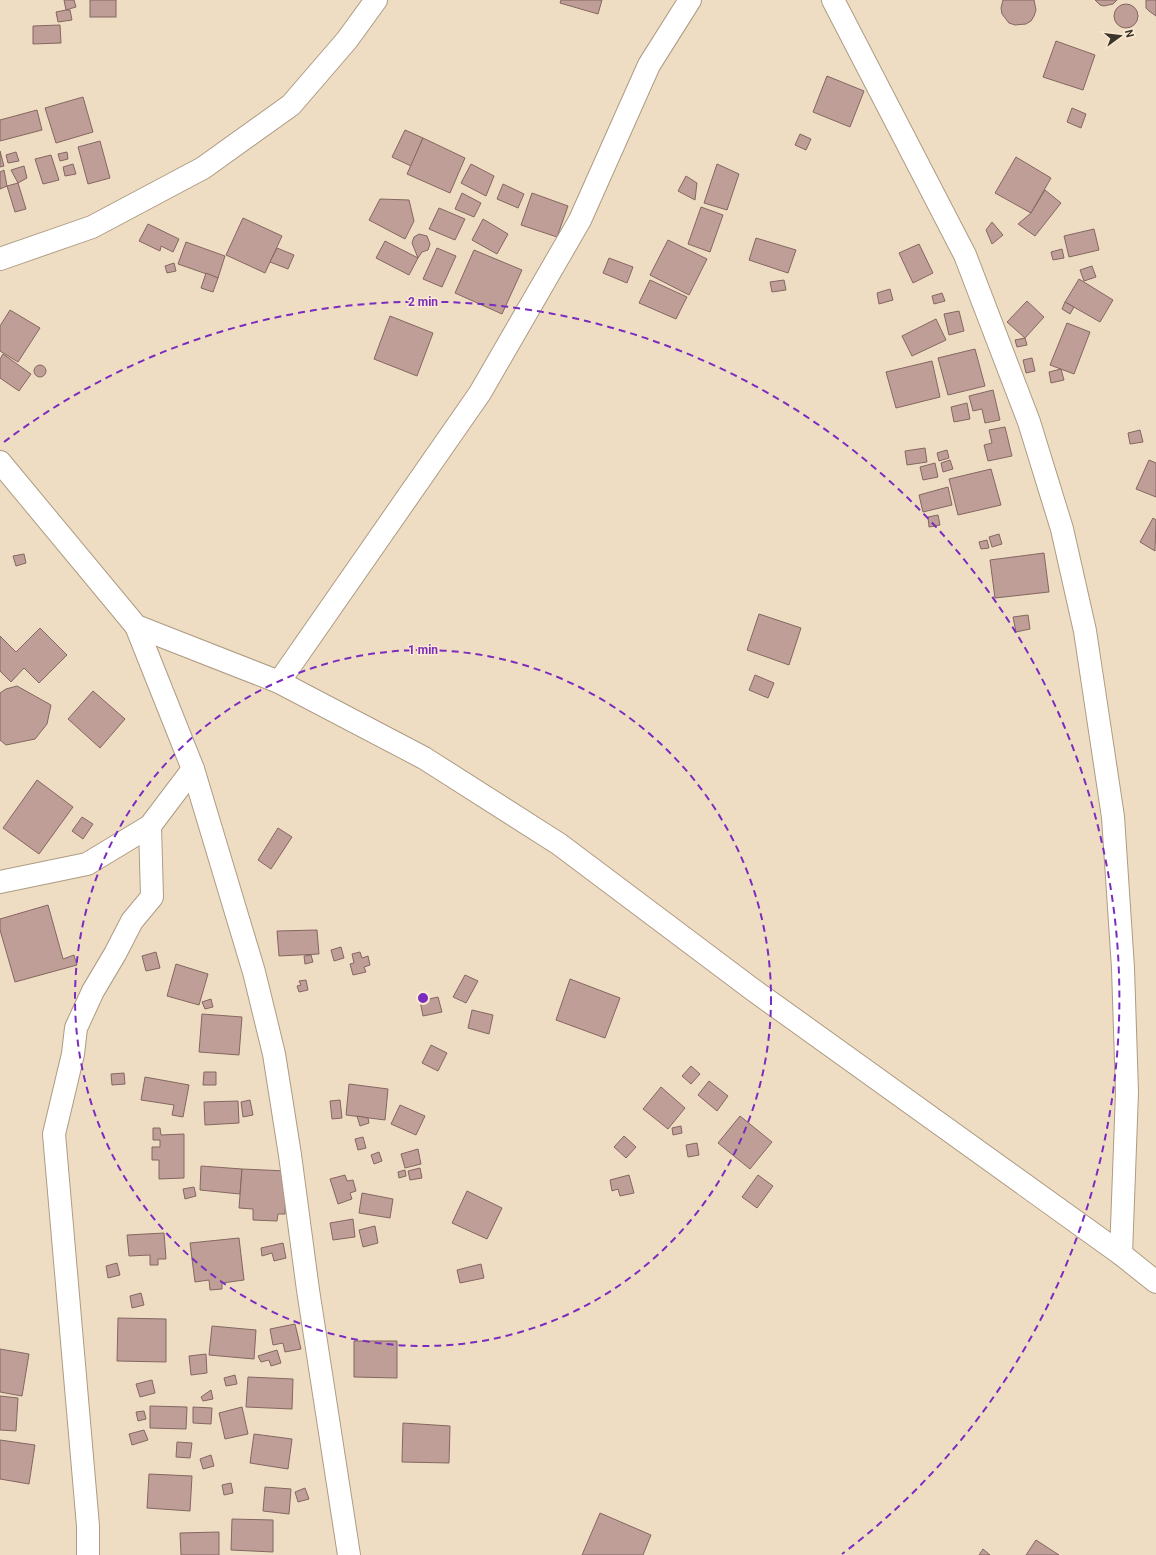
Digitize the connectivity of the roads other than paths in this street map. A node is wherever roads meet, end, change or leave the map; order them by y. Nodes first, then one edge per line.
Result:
1 (376, 0) edge
2 (690, 0) edge
3 (833, 0) edge
4 (0, 260) edge
5 (0, 462) edge
6 (136, 626) junction
7 (278, 682) junction
8 (193, 769) junction
9 (150, 826) junction
10 (0, 882) edge
11 (1121, 1254) junction
12 (1156, 1282) edge
13 (88, 1555) edge
14 (349, 1555) edge

1 - 4 street
2 - 7 street
3 - 11 street
5 - 6 street
6 - 7 street
6 - 8 street
7 - 11 street
8 - 9 street
8 - 14 street
9 - 10 street
9 - 13 street
11 - 12 street

